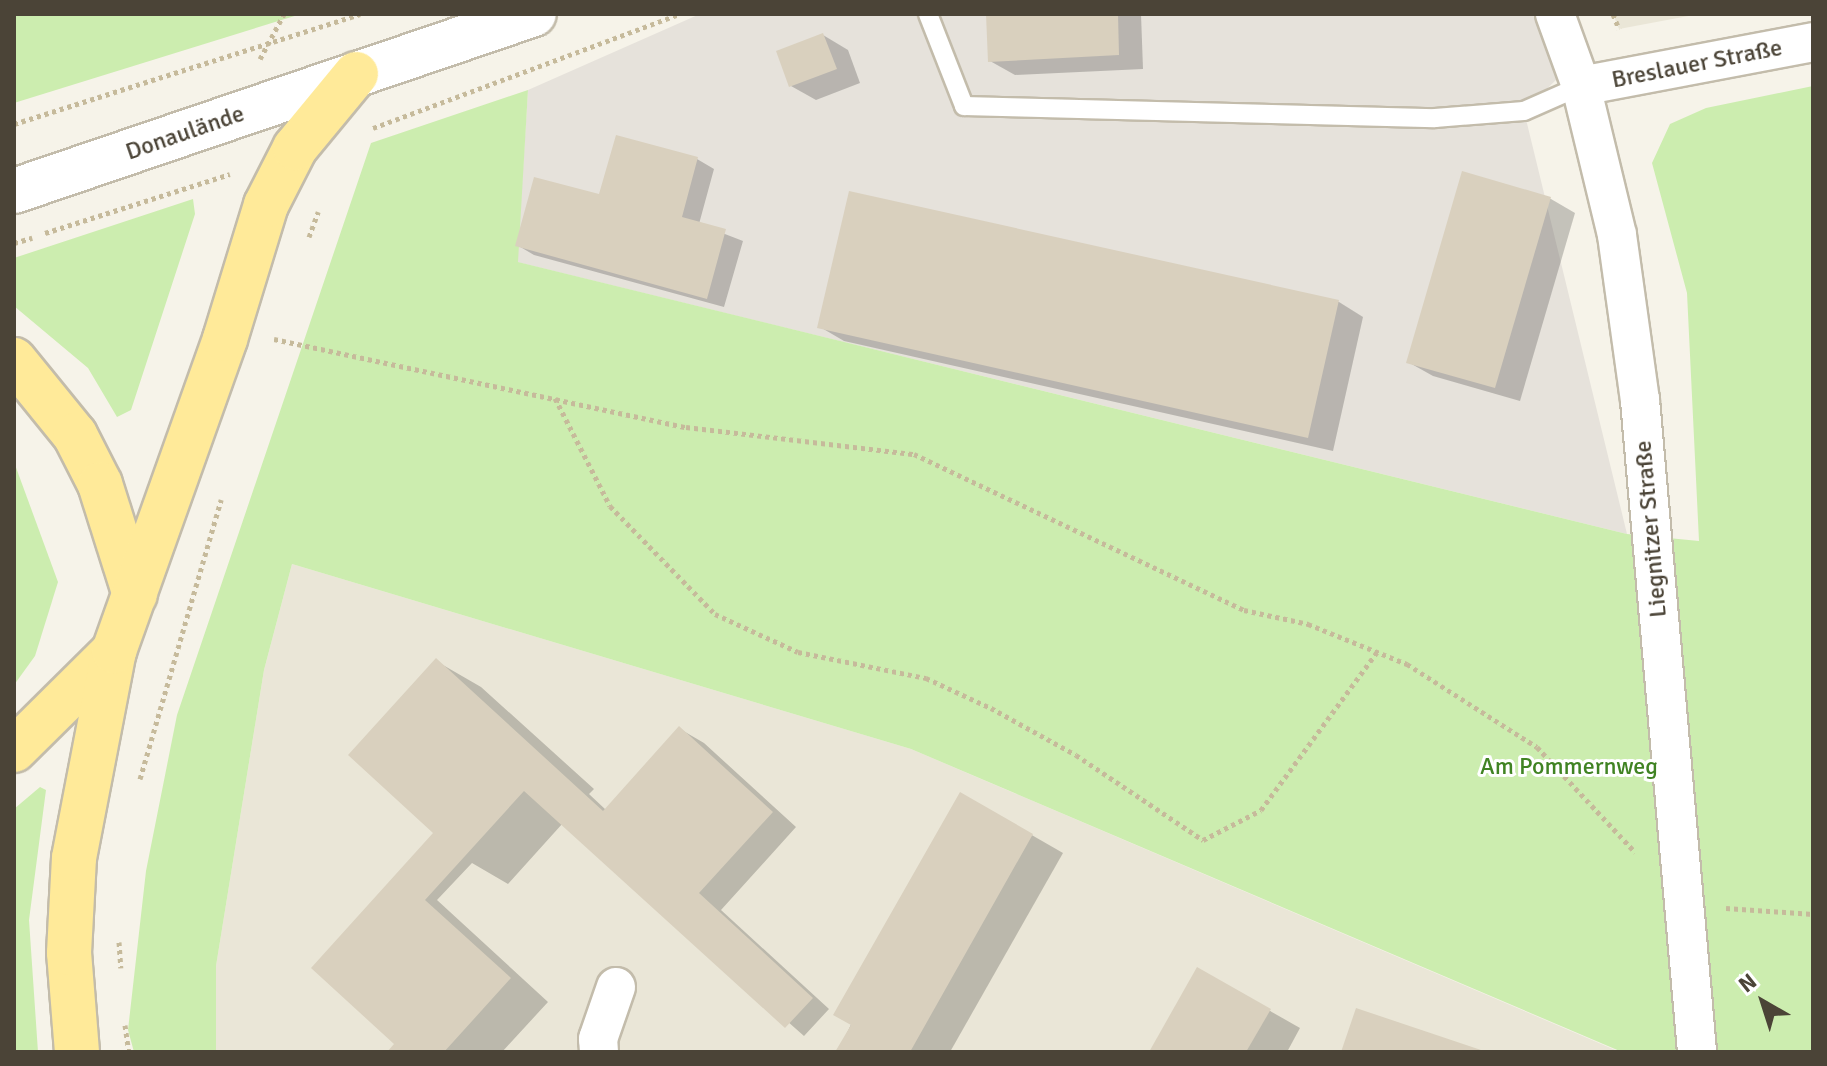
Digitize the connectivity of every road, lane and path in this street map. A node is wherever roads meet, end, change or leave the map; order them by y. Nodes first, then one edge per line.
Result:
1 (284, 14) edge
2 (360, 14) edge
3 (534, 14) edge
4 (928, 14) edge
5 (1555, 14) edge
6 (1613, 14) edge
7 (1619, 29) dead end
8 (1813, 42) edge
9 (266, 45) junction
10 (356, 74) junction
11 (1581, 86) junction
12 (14, 124) edge
13 (370, 129) dead end
14 (362, 139) dead end
15 (14, 191) edge
16 (321, 206) dead end
17 (304, 250) dead end
18 (275, 323) dead end
19 (269, 338) junction
20 (265, 353) dead end
21 (14, 360) edge
22 (555, 397) junction
23 (224, 491) dead end
24 (135, 595) junction
25 (114, 651) junction
26 (1377, 652) junction
27 (14, 750) edge
28 (136, 794) dead end
29 (1686, 905) junction
30 (1813, 914) edge
31 (119, 930) dead end
32 (121, 976) dead end
33 (616, 987) dead end
34 (125, 1022) dead end
35 (77, 1052) edge
36 (129, 1052) edge
37 (599, 1052) edge
38 (1697, 1052) edge

1 - 9 path
2 - 9 path
3 - 10 street, Donaulände
4 - 11 lane
5 - 11 street, Liegnitzer Straße
6 - 7 path
8 - 11 street, Breslauer Straße
9 - 12 path
10 - 15 street, Donaulände
10 - 24 main road
11 - 29 street, Liegnitzer Straße
13 - 14 path
16 - 17 path
18 - 19 path
19 - 20 path
19 - 22 path
21 - 24 main road
22 - 26 path
22 - 26 path
23 - 28 path
24 - 25 main road
25 - 27 main road
25 - 35 main road
26 - 29 path
29 - 30 path
29 - 38 street, Liegnitzer Straße
31 - 32 path
33 - 37 street
34 - 36 path

